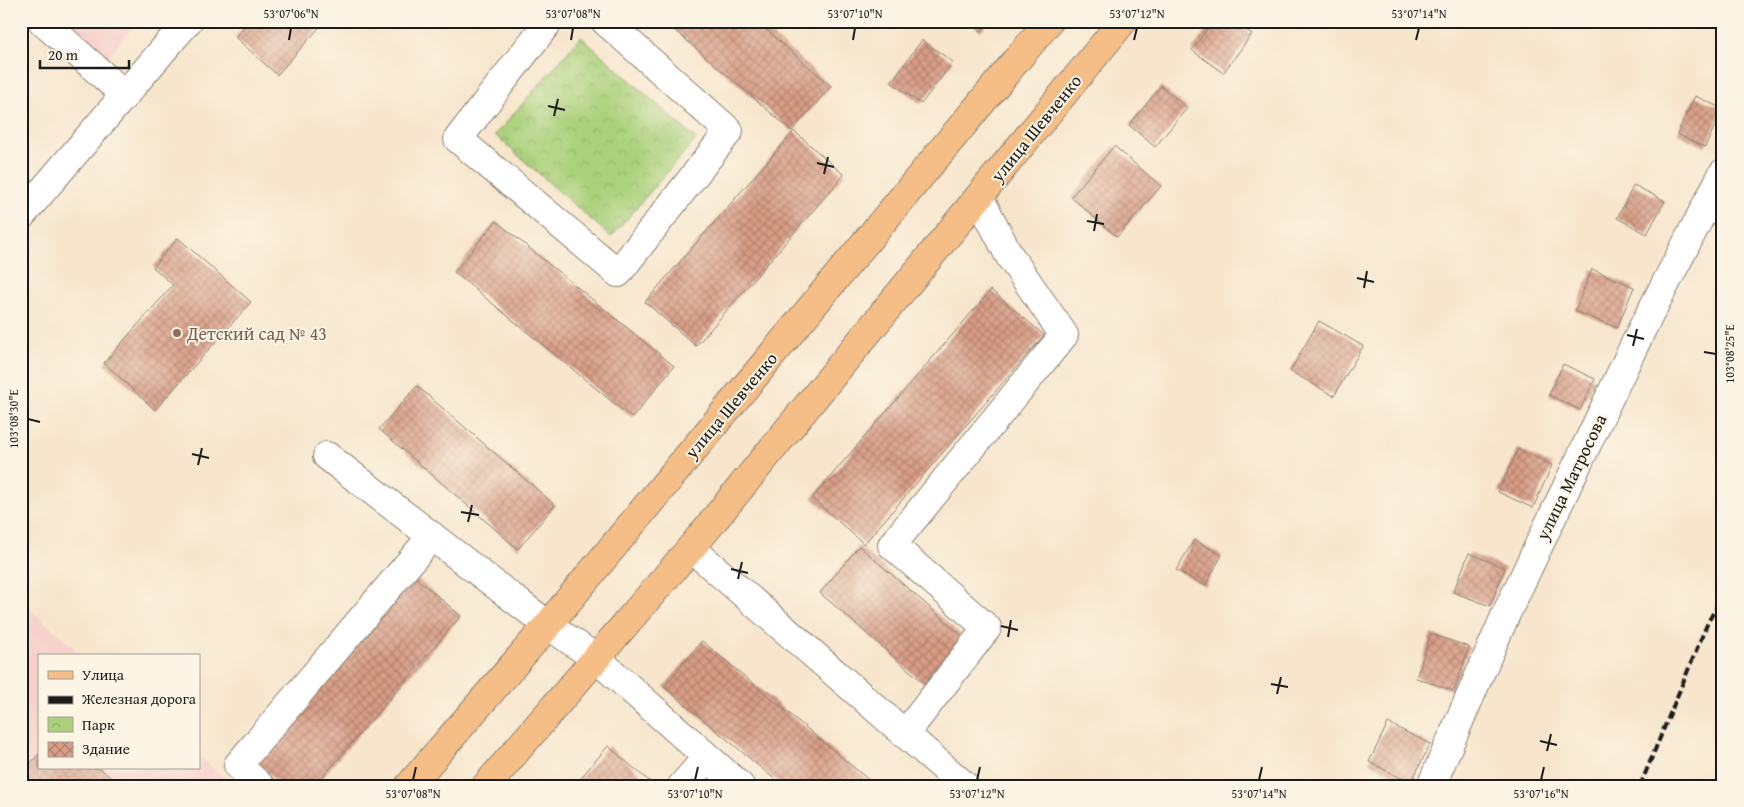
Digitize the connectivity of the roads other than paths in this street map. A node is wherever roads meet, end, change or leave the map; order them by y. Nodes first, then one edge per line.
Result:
1 (42, 21) edge
2 (188, 21) edge
3 (549, 21) edge
4 (605, 21) edge
5 (1049, 21) edge
6 (1123, 21) edge
7 (125, 95) junction
8 (1723, 173) edge
9 (979, 196) junction
10 (21, 216) edge
11 (327, 456) dead end
12 (432, 536) junction
13 (691, 548) junction
14 (548, 625) junction
15 (596, 658) junction
16 (905, 734) junction
17 (707, 756) junction
18 (260, 786) edge
19 (409, 786) edge
20 (486, 786) edge
21 (682, 786) edge
22 (740, 786) edge
23 (965, 786) edge
24 (1430, 786) edge

1 - 7 street
2 - 7 street
3 - 4 street
5 - 14 main road, улица Шевченко
6 - 9 main road, улица Шевченко
7 - 10 street
8 - 24 street, улица Матросова
9 - 13 main road, улица Шевченко
9 - 16 street
11 - 12 street
12 - 14 street
12 - 18 street
13 - 15 main road, улица Шевченко
13 - 16 street
14 - 15 street
14 - 19 main road, улица Шевченко
15 - 17 street
15 - 20 main road, улица Шевченко
16 - 23 street
17 - 21 street
17 - 22 street

